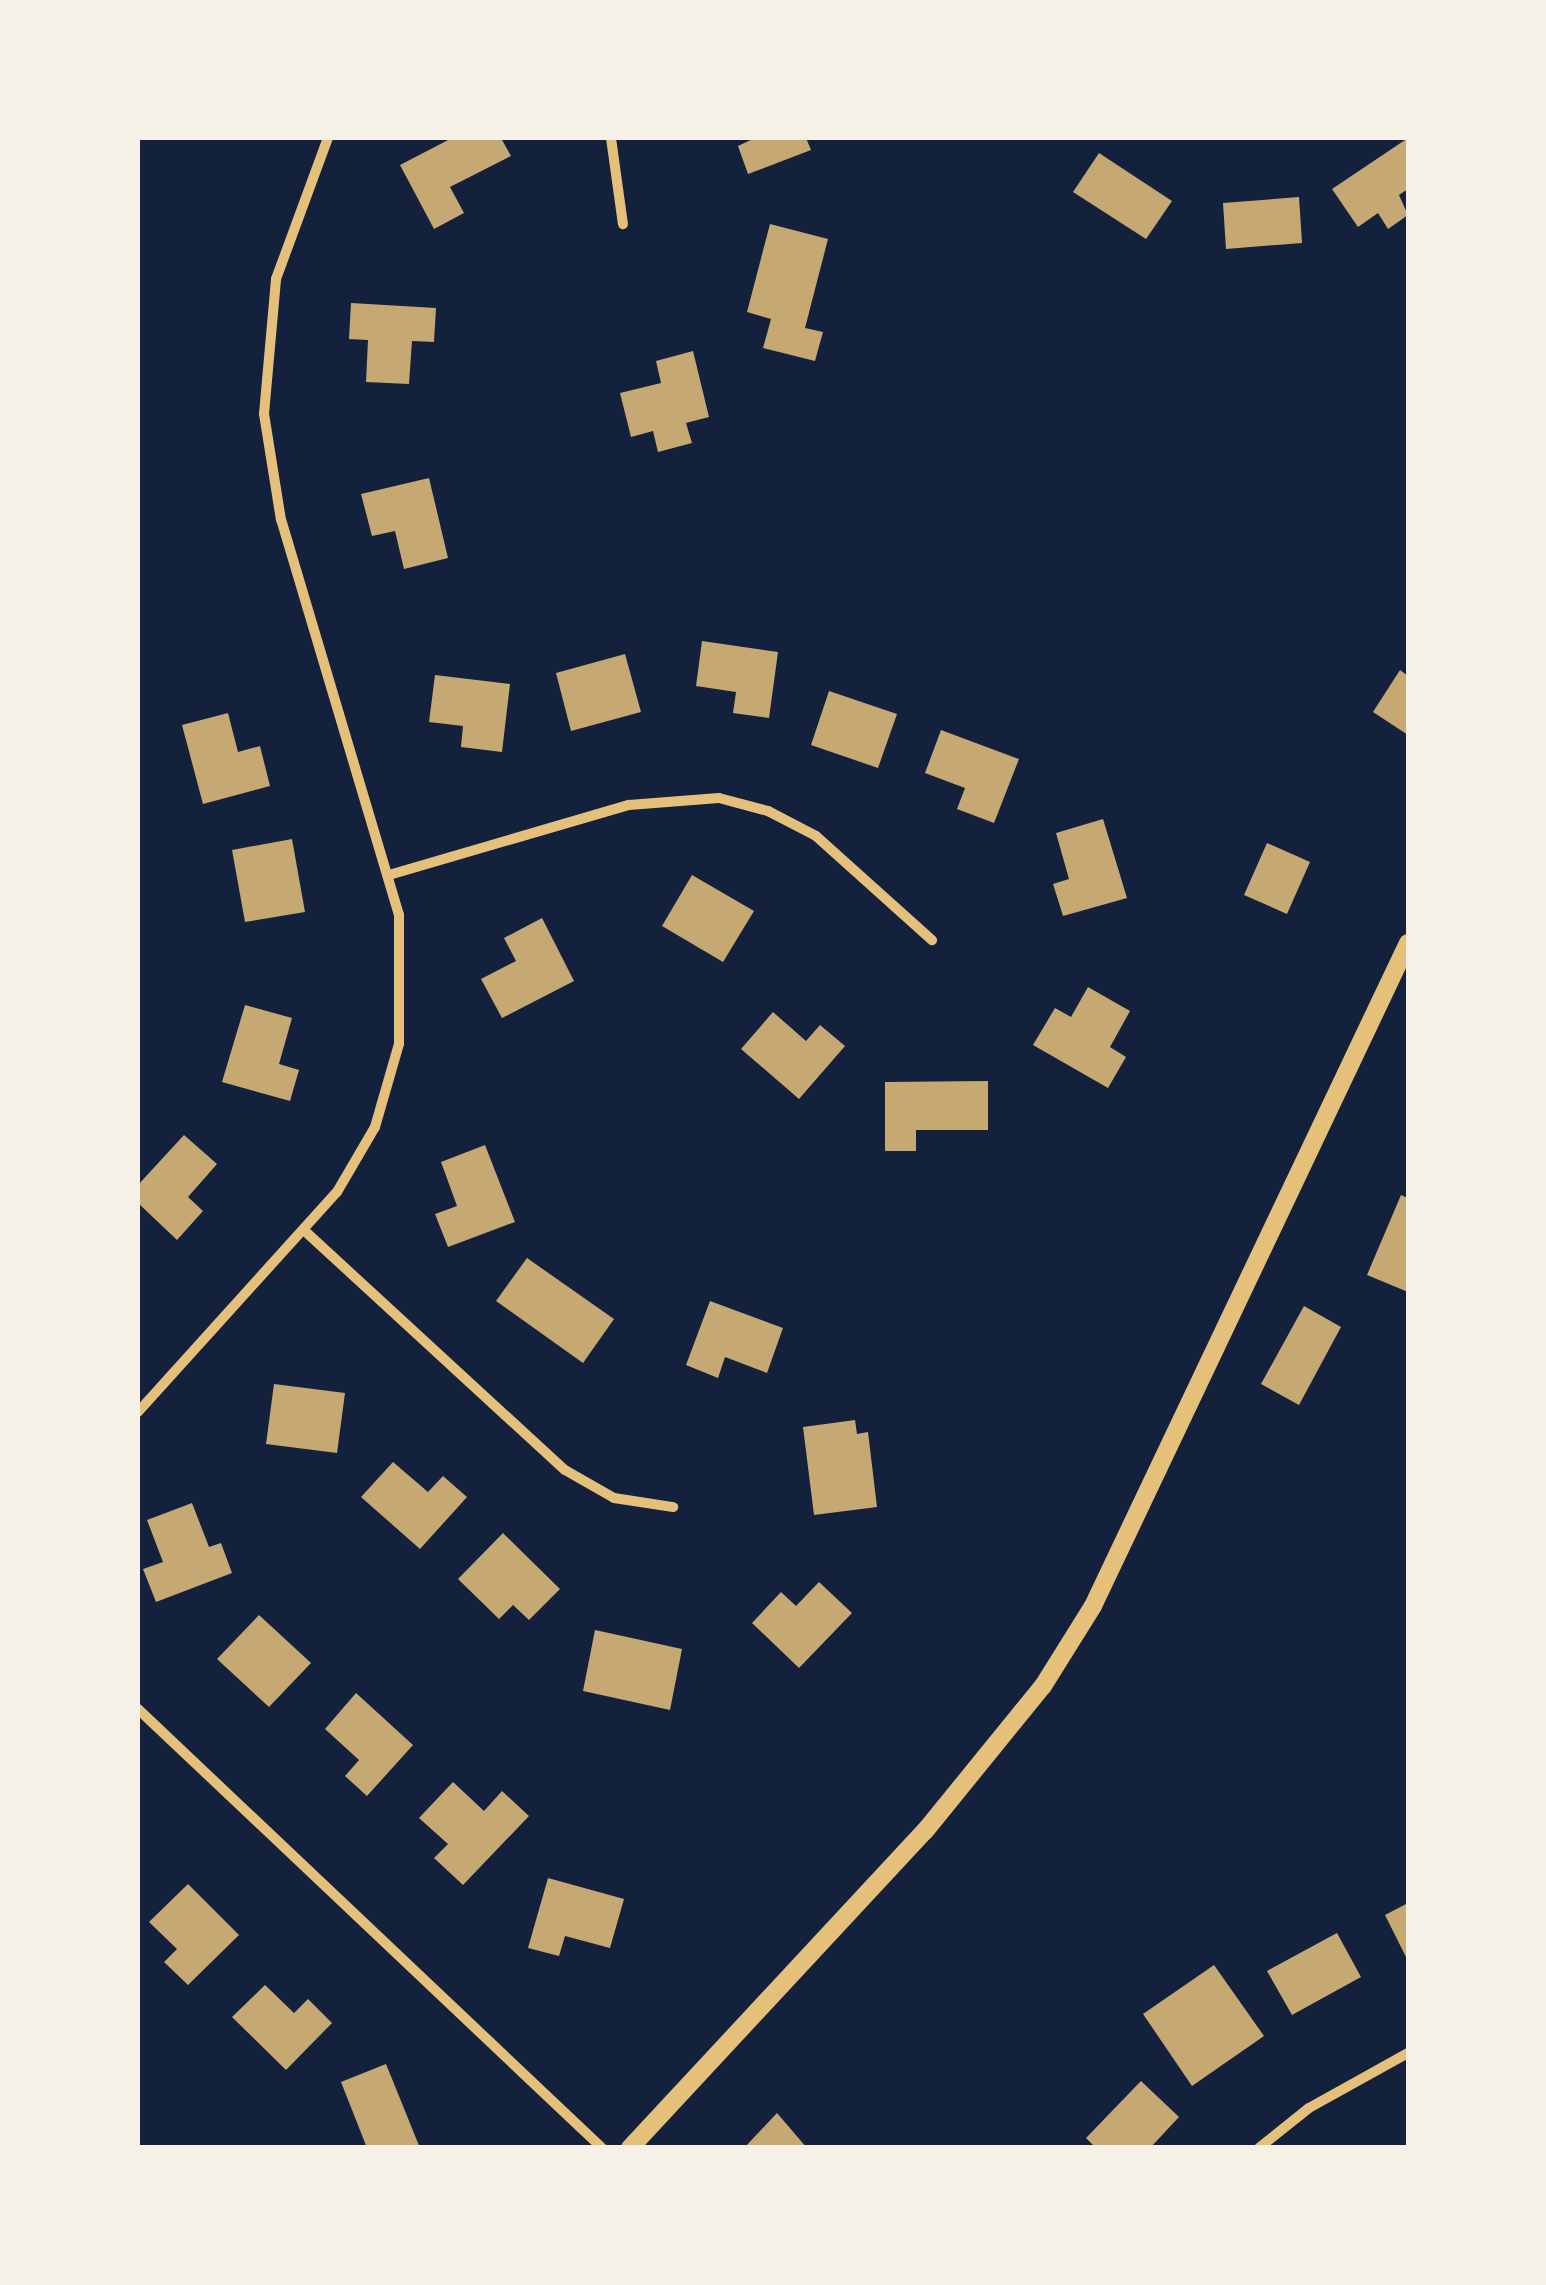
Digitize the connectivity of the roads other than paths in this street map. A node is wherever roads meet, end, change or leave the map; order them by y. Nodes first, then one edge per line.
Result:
1 (328, 138) edge
2 (611, 138) edge
3 (623, 224) dead end
4 (389, 874) junction
5 (932, 940) dead end
6 (1408, 943) edge
7 (307, 1233) junction
8 (138, 1412) edge
9 (673, 1507) dead end
10 (138, 1709) edge
11 (1408, 2053) edge
12 (602, 2148) edge
13 (630, 2148) edge
14 (1259, 2148) edge

1 - 4 street
2 - 3 street
4 - 5 street
4 - 7 street
6 - 13 street
7 - 8 street
7 - 9 street
10 - 12 street
11 - 14 street

